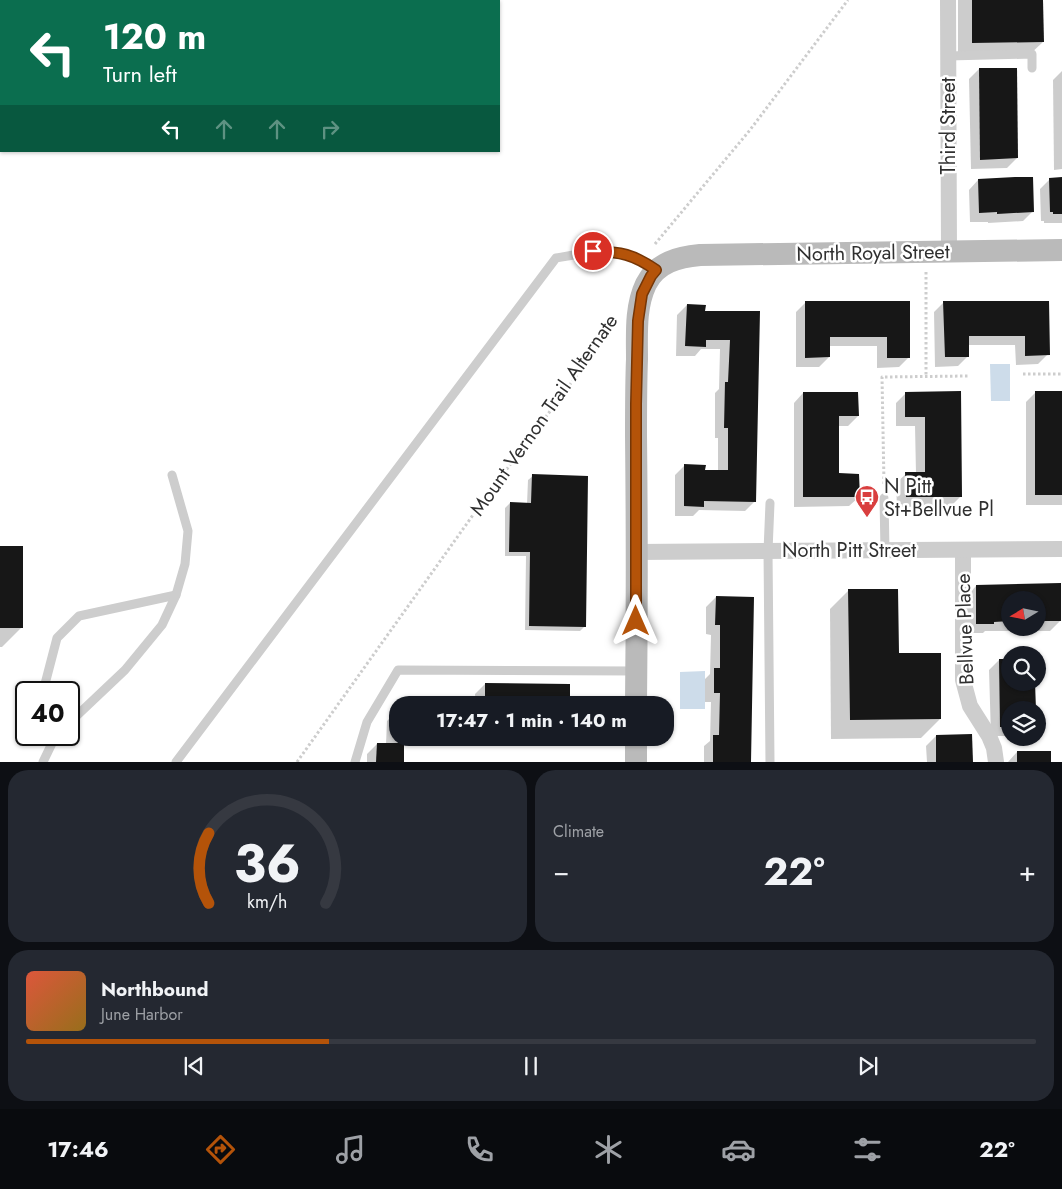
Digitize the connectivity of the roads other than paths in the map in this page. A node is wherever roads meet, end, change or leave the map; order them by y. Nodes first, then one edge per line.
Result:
1 (948, 0) edge
2 (948, 56) junction
3 (1032, 68) dead end
4 (1062, 250) edge
5 (949, 252) junction
6 (650, 266) junction
7 (172, 476) dead end
8 (884, 498) road end
9 (770, 502) dead end
10 (1062, 549) edge
11 (768, 550) junction
12 (885, 550) junction
13 (963, 550) junction
14 (636, 552) junction
15 (176, 595) junction
16 (636, 671) junction
17 (46, 681) edge
18 (636, 696) edge
19 (80, 713) edge
20 (51, 746) edge
21 (636, 746) edge
22 (43, 762) edge
23 (176, 762) edge
24 (355, 762) edge
25 (636, 762) edge
26 (770, 762) edge
27 (996, 762) edge

1 - 2 street, Third Street
2 - 3 lane
2 - 5 street, Third Street
4 - 5 street, North Royal Street
5 - 6 street, North Royal Street
6 - 14 street
6 - 23 lane
7 - 15 lane
8 - 12 lane
9 - 11 lane
10 - 13 street, North Pitt Street
11 - 12 street, North Pitt Street
11 - 14 street, North Pitt Street
11 - 26 lane
12 - 13 street, North Pitt Street
13 - 27 street, Bellvue Place
14 - 16 street
15 - 17 lane
15 - 19 lane
16 - 18 street
16 - 24 lane
20 - 22 lane
21 - 25 street

